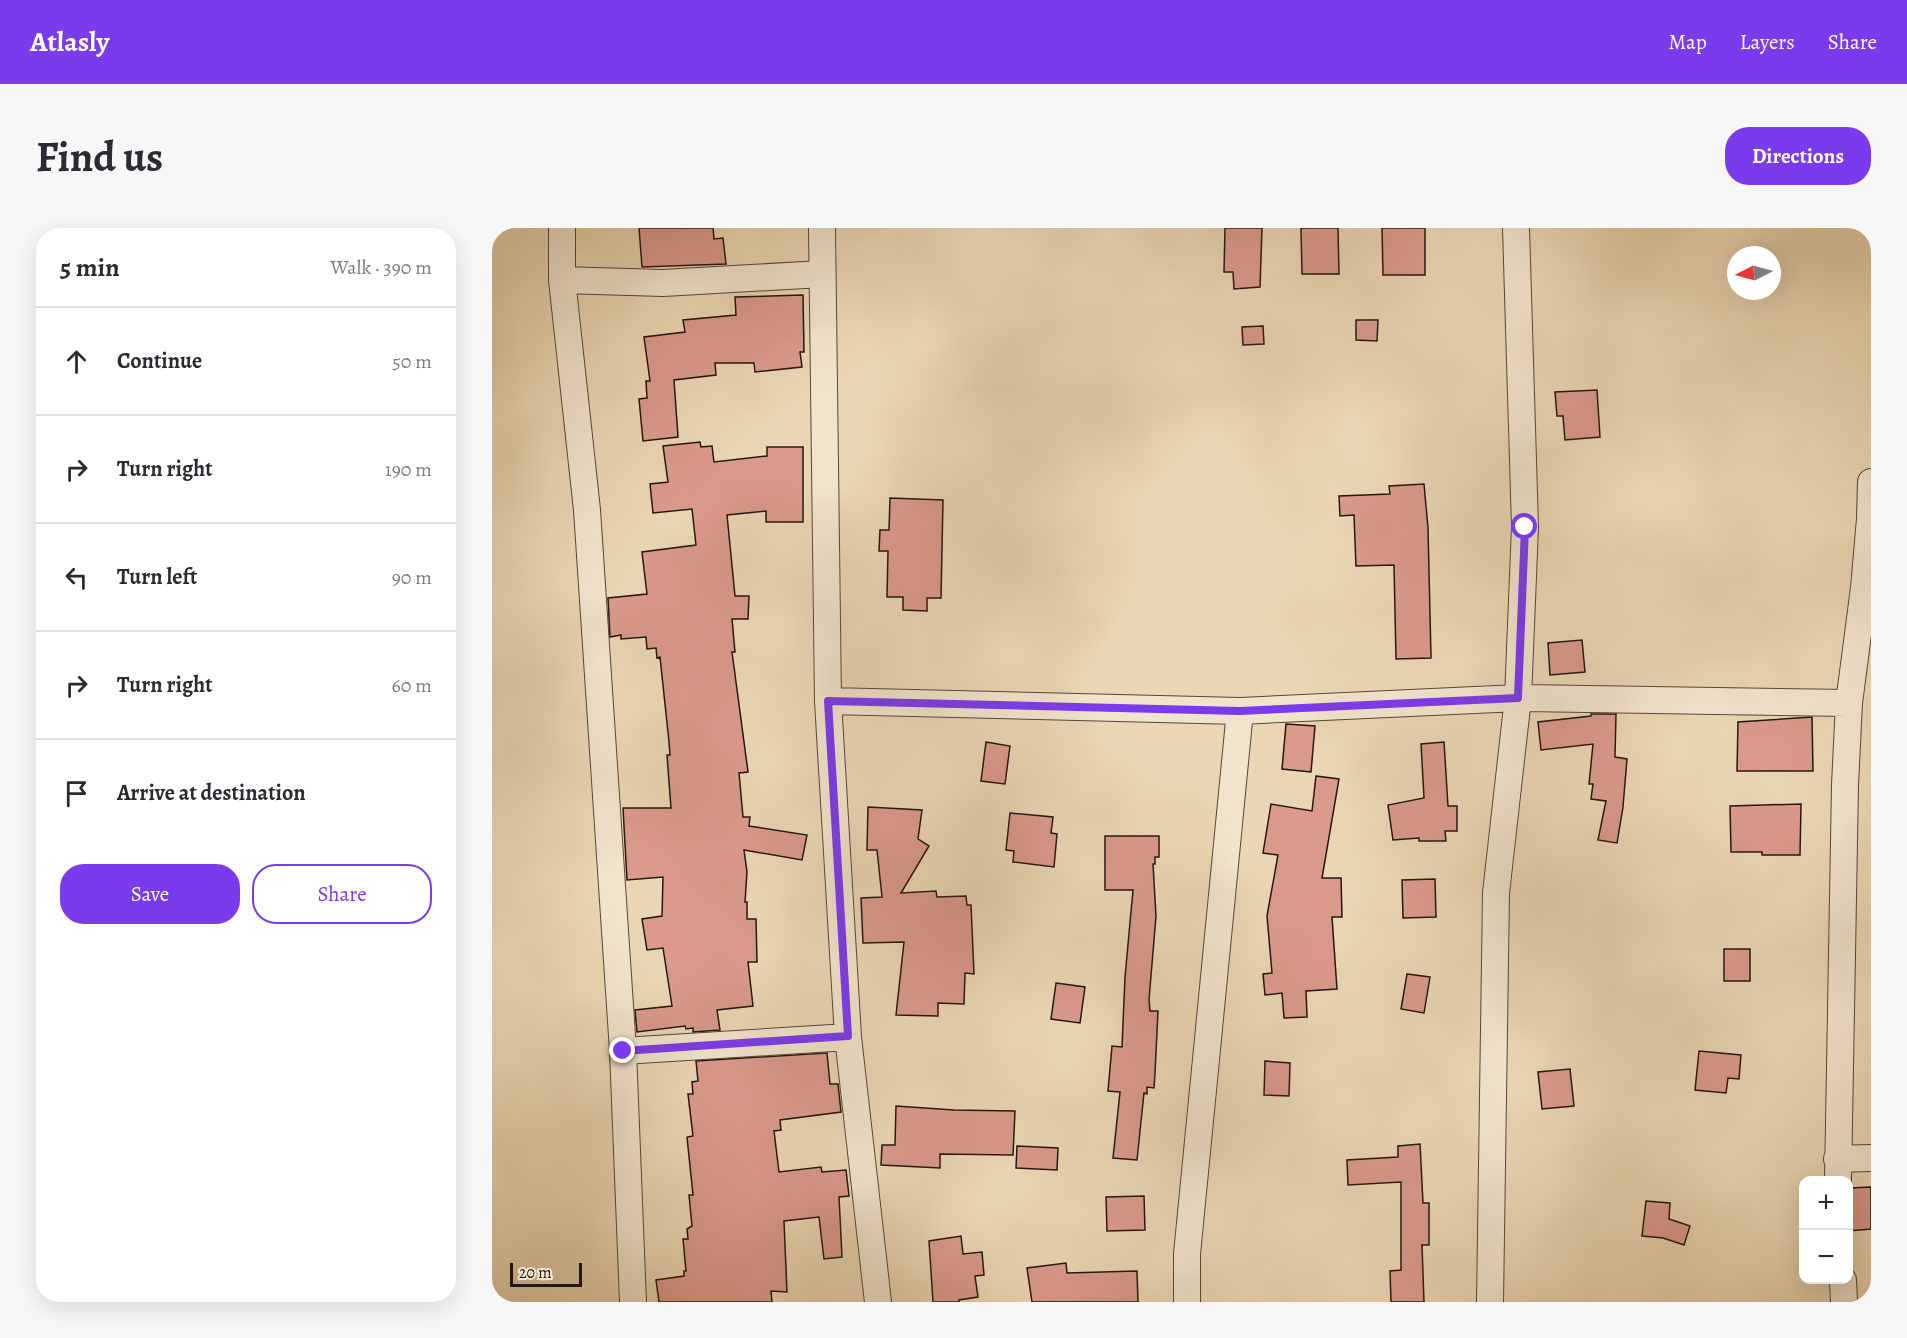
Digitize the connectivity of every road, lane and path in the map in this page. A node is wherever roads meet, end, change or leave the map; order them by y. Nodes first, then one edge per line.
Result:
1 (562, 228) edge
2 (822, 228) edge
3 (1516, 228) edge
4 (822, 274) junction
5 (562, 280) junction
6 (1871, 482) edge
7 (1518, 698) junction
8 (828, 701) junction
9 (1850, 703) junction
10 (1240, 711) junction
11 (848, 1036) junction
12 (623, 1051) junction
13 (1871, 1158) edge
14 (1838, 1170) edge
15 (1843, 1284) edge
16 (633, 1302) edge
17 (878, 1302) edge
18 (1187, 1302) edge
19 (1490, 1302) edge
20 (1844, 1302) edge

1 - 5 street
2 - 4 street
3 - 7 street
4 - 5 street
4 - 8 street
5 - 12 street
6 - 9 street
7 - 9 street
7 - 10 street
7 - 19 street
8 - 10 street
8 - 11 street
9 - 14 street
10 - 18 street
11 - 12 street
11 - 17 street
12 - 16 street
13 - 14 street
15 - 20 street

